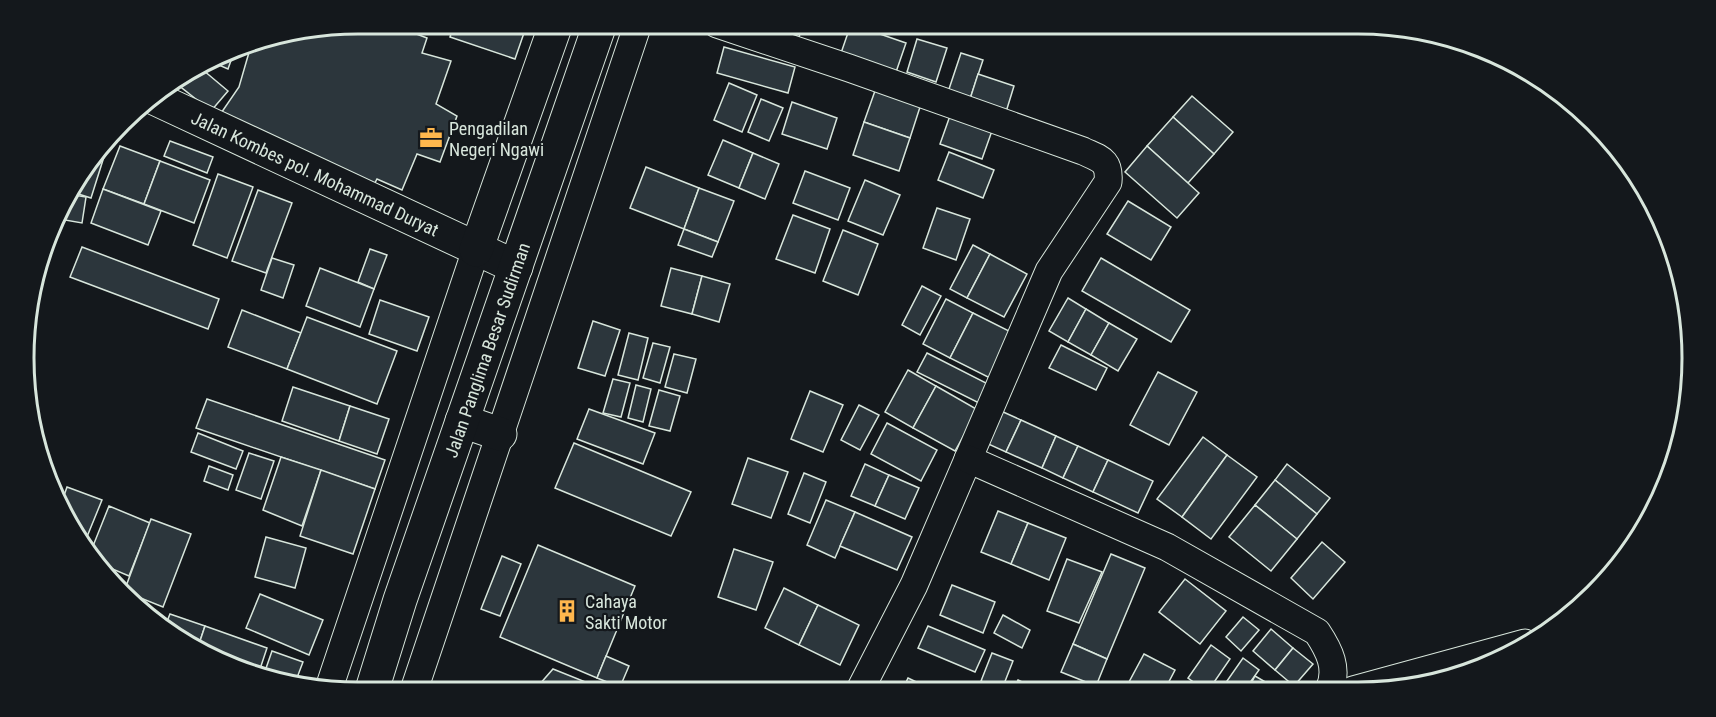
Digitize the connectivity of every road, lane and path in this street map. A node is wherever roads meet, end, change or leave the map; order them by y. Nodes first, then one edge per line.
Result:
1 (552, 34) edge
2 (597, 34) edge
3 (635, 34) edge
4 (747, 34) edge
5 (161, 101) edge
6 (476, 250) junction
7 (516, 267) junction
8 (462, 421) junction
9 (500, 434) junction
10 (968, 459) junction
11 (1498, 650) edge
12 (331, 681) edge
13 (380, 682) edge
14 (417, 682) edge
15 (864, 682) edge
16 (1332, 682) edge
17 (1384, 682) edge

1 - 6 main road
2 - 7 main road, Jalan Panglima Besar Sudirman
3 - 9 street
4 - 10 street
5 - 6 main road, Jalan Kombes pol. Mohammad Duryat
6 - 7 main road, Jalan Kombes pol. Mohammad Duryat
6 - 12 street
7 - 8 main road, Jalan Panglima Besar Sudirman
8 - 9 main road
8 - 13 main road, Jalan Panglima Besar Sudirman
9 - 14 street
10 - 15 street
10 - 16 street
11 - 17 street

